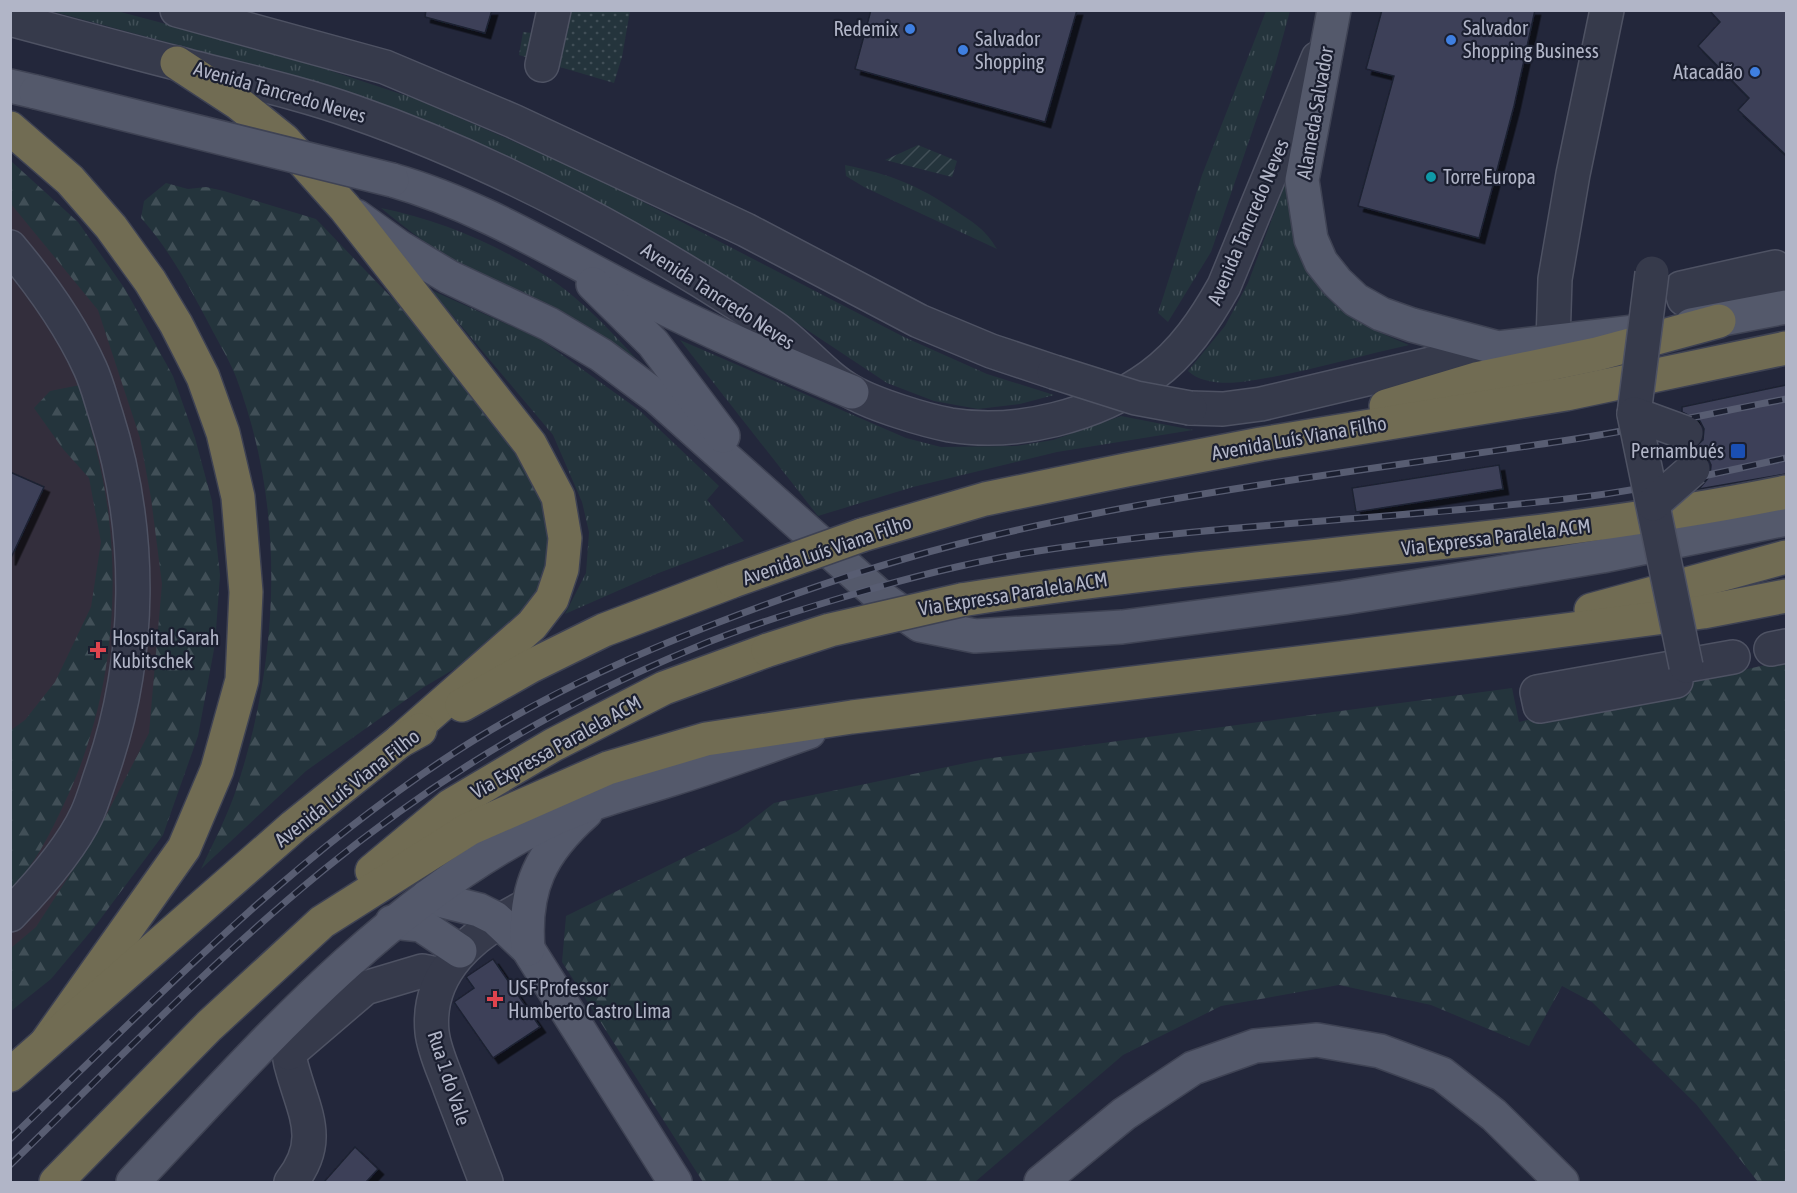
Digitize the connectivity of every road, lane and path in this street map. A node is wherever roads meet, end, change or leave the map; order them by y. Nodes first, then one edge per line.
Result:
1 (177, 10) edge
2 (554, 10) edge
3 (1607, 10) edge
4 (10, 19) edge
5 (1332, 21) edge
6 (177, 63) junction
7 (542, 65) dead end
8 (23, 89) edge
9 (10, 128) edge
10 (345, 208) junction
11 (10, 247) edge
12 (557, 250) junction
13 (1735, 253) dead end
14 (1779, 261) edge
15 (1699, 262) dead end
16 (1652, 290) junction
17 (1786, 307) edge
18 (1719, 321) junction
19 (1553, 342) junction
20 (1498, 348) junction
21 (1786, 348) edge
22 (852, 392) junction
23 (1634, 414) junction
24 (1686, 433) dead end
25 (1262, 444) junction
26 (1693, 469) dead end
27 (1786, 492) edge
28 (775, 504) junction
29 (1653, 504) junction
30 (1786, 519) edge
31 (1786, 557) edge
32 (1786, 596) edge
33 (1480, 641) junction
34 (1733, 657) dead end
35 (1686, 666) junction
36 (1555, 693) dead end
37 (852, 717) junction
38 (400, 741) junction
39 (596, 803) junction
40 (428, 897) junction
41 (528, 906) junction
42 (10, 915) edge
43 (499, 921) junction
44 (322, 922) junction
45 (392, 922) junction
46 (528, 949) junction
47 (451, 963) junction
48 (290, 1018) junction
49 (46, 1043) junction
50 (289, 1053) junction
51 (10, 1075) edge
52 (1550, 1179) edge
53 (56, 1182) edge
54 (133, 1182) edge
55 (291, 1182) edge
56 (486, 1182) edge
57 (675, 1182) edge
58 (1041, 1182) edge

1 - 20 street, bridge
2 - 7 street
3 - 19 street
4 - 6 street, Avenida Tancredo Neves
5 - 20 main road, Alameda Salvador
5 - 22 street, Avenida Tancredo Neves
6 - 10 highway
6 - 22 street, Avenida Tancredo Neves
8 - 12 main road, bridge
9 - 49 highway
10 - 28 main road
10 - 38 highway
11 - 42 street
12 - 22 main road
12 - 28 main road
13 - 14 street
14 - 16 street
15 - 16 street, bridge
16 - 23 street, bridge
17 - 18 main road
18 - 19 main road
18 - 25 highway
19 - 20 main road
21 - 25 highway, Avenida Luís Viana Filho
23 - 24 street, bridge
23 - 29 street, bridge
25 - 38 highway, Avenida Luís Viana Filho, bridge
26 - 29 street, bridge
27 - 44 highway, Via Expressa Paralela ACM, bridge
28 - 30 main road
29 - 35 street, bridge
31 - 33 highway
32 - 33 highway
33 - 37 highway
34 - 35 street
35 - 36 street
37 - 39 main road
37 - 44 highway
38 - 49 highway, Avenida Luís Viana Filho
39 - 40 main road
39 - 41 main road
40 - 43 main road
40 - 45 main road
41 - 43 street
41 - 46 main road
43 - 46 main road
43 - 47 street
44 - 53 highway
45 - 47 main road
45 - 48 main road
46 - 57 main road
47 - 50 street
47 - 56 street, Rua 1 do Vale
48 - 50 street
48 - 54 main road
49 - 51 highway, Avenida Luís Viana Filho
50 - 55 street
52 - 58 main road

